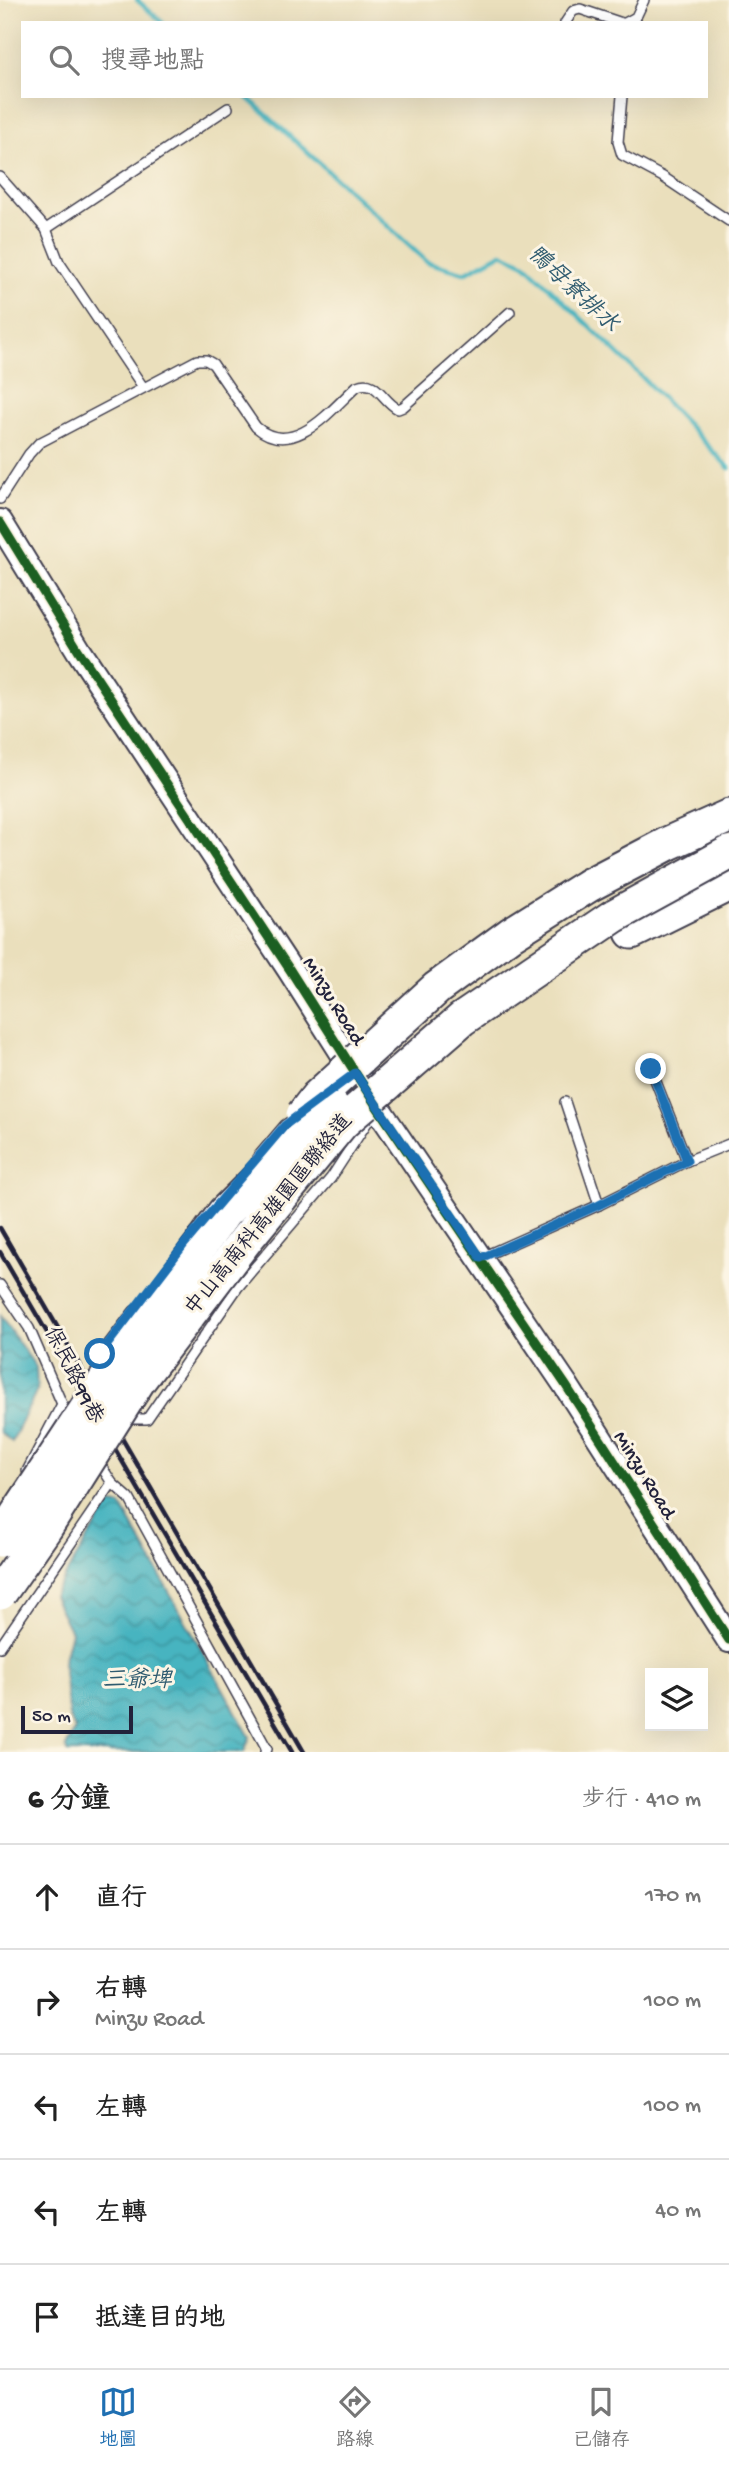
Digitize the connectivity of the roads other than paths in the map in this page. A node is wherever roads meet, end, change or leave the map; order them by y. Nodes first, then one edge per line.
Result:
1 (644, 0) edge
2 (566, 21) edge
3 (618, 21) edge
4 (628, 21) edge
5 (622, 98) edge
6 (228, 108) dead end
7 (0, 177) edge
8 (729, 221) edge
9 (46, 229) junction
10 (510, 313) dead end
11 (143, 387) junction
12 (0, 499) edge
13 (0, 522) edge
14 (729, 816) edge
15 (729, 829) edge
16 (729, 853) edge
17 (729, 884) edge
18 (563, 963) dead end
19 (532, 984) dead end
20 (459, 1035) dead end
21 (387, 1047) dead end
22 (651, 1069) dead end
23 (355, 1073) junction
24 (565, 1102) dead end
25 (377, 1107) junction
26 (729, 1144) edge
27 (687, 1161) junction
28 (252, 1164) dead end
29 (599, 1205) junction
30 (218, 1210) junction
31 (248, 1237) junction
32 (481, 1258) junction
33 (0, 1286) edge
34 (143, 1299) dead end
35 (111, 1389) dead end
36 (117, 1399) dead end
37 (62, 1404) junction
38 (112, 1483) junction
39 (19, 1484) dead end
40 (0, 1540) edge
41 (0, 1593) edge
42 (729, 1640) edge
43 (0, 1647) edge
44 (265, 1752) edge

1 - 4 lane
2 - 3 lane
5 - 8 lane
6 - 9 lane
7 - 9 lane
9 - 11 lane
10 - 11 lane
11 - 12 lane
13 - 23 street, Minzu Road
14 - 30 highway, bridge
15 - 30 highway, 中山高南科高雄園區聯絡道, bridge
16 - 31 highway, 中山高南科高雄園區聯絡道, bridge
17 - 31 highway, bridge
18 - 19 lane
20 - 25 lane
21 - 23 lane
22 - 27 lane
23 - 25 street, Minzu Road
23 - 28 lane
24 - 29 lane
25 - 32 street, Minzu Road
25 - 36 lane
26 - 27 lane
27 - 29 lane
29 - 32 lane
30 - 40 highway, 中山高南科高雄園區聯絡道, bridge
31 - 41 highway, 中山高南科高雄園區聯絡道, bridge
32 - 42 street, Minzu Road
33 - 37 lane, 保民路99巷
34 - 35 lane
37 - 38 lane, 保民路99巷
37 - 39 lane
38 - 43 lane
38 - 44 lane, 保民路99巷

